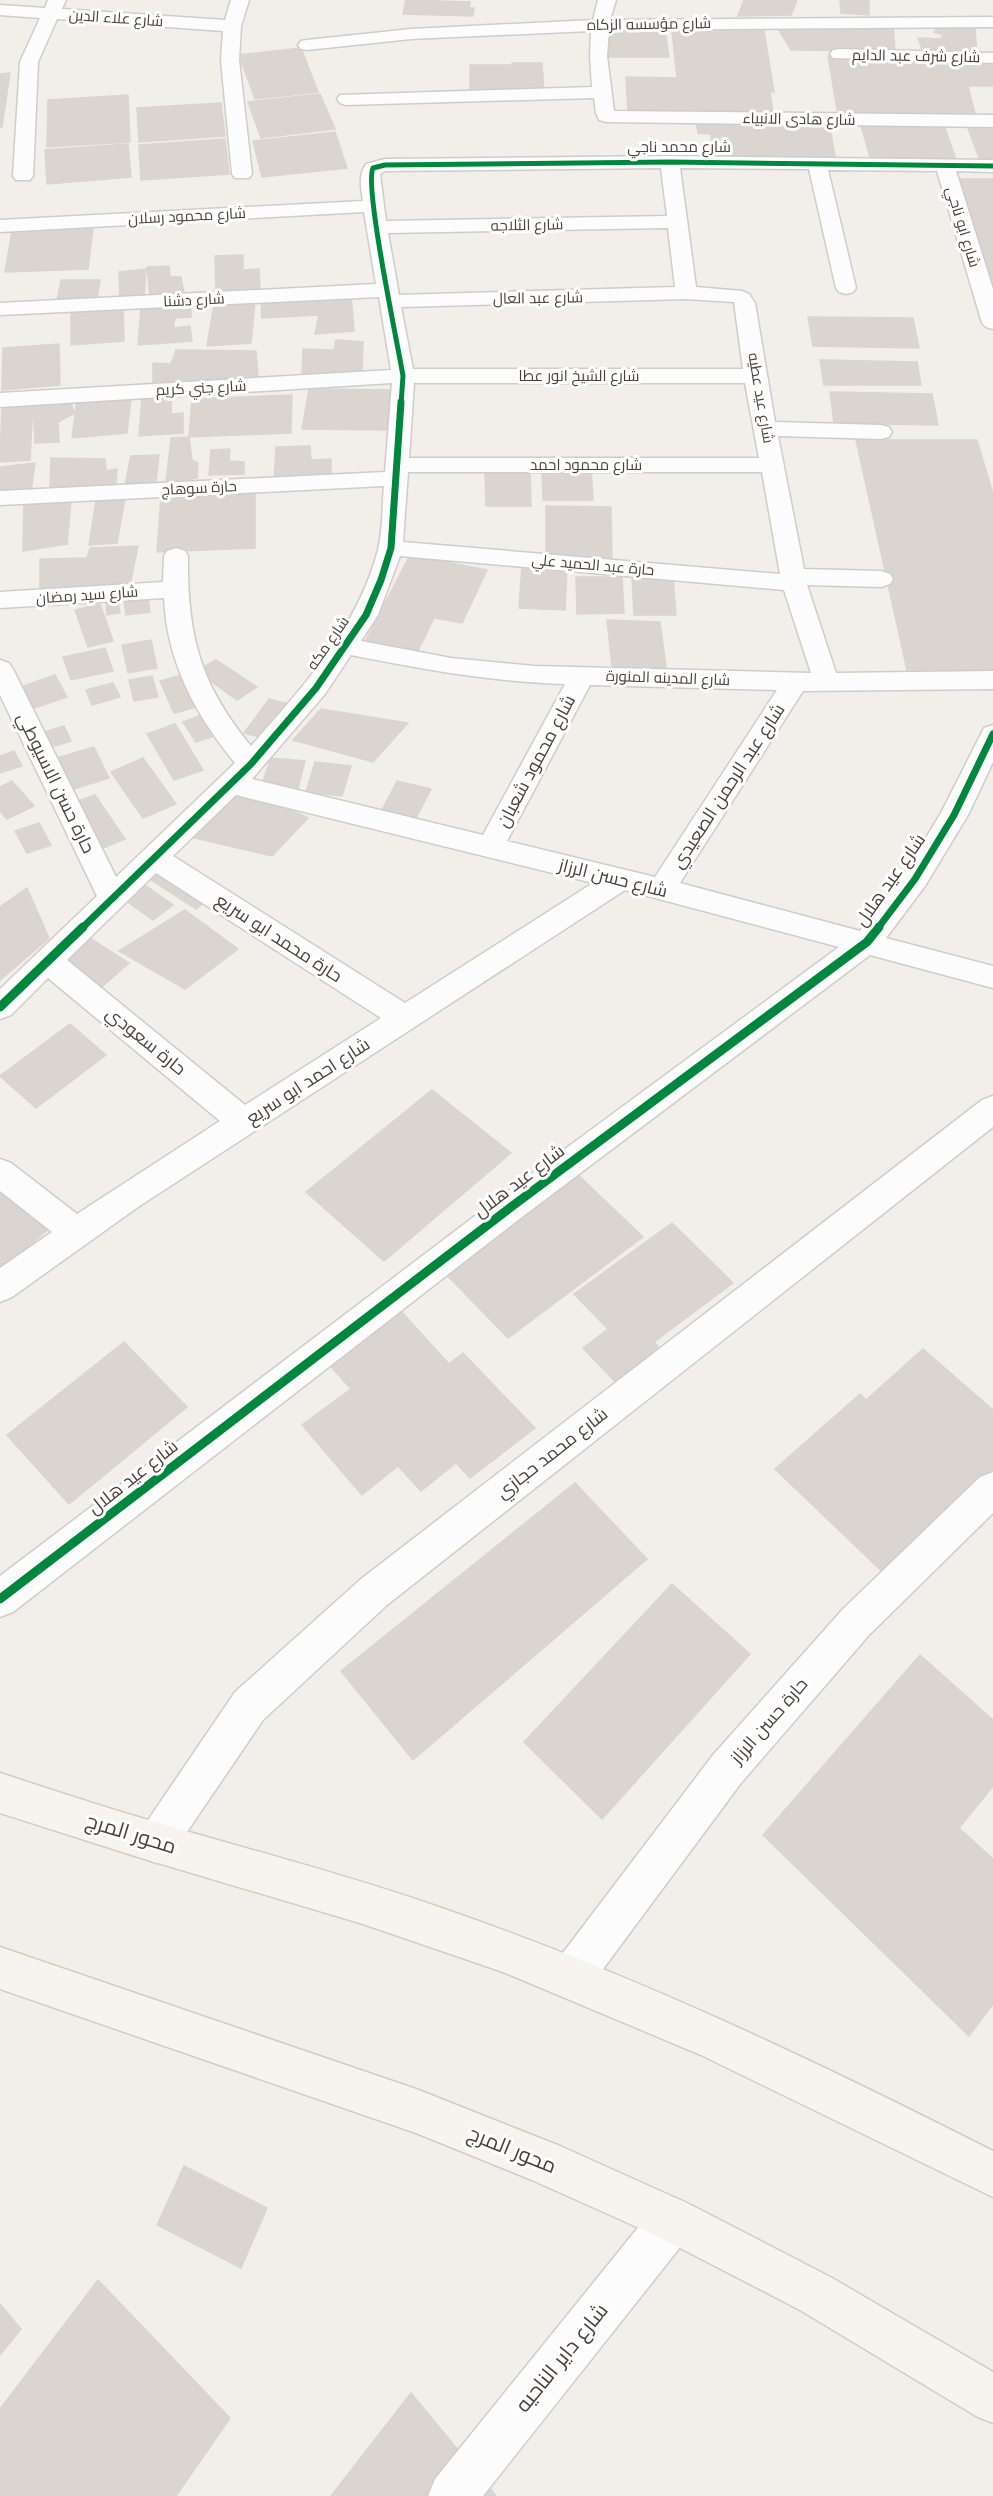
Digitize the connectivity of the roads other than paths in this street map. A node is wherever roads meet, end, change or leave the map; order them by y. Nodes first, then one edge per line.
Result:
1 (240, 0) edge
2 (607, 0) edge
3 (55, 7) edge
4 (0, 10) edge
5 (993, 22) edge
6 (599, 25) junction
7 (232, 26) junction
8 (307, 45) dead end
9 (839, 54) dead end
10 (993, 58) edge
11 (602, 92) junction
12 (346, 99) dead end
13 (606, 116) junction
14 (993, 121) edge
15 (611, 151) junction
16 (670, 162) junction
17 (817, 163) junction
18 (944, 164) junction
19 (993, 166) edge
20 (242, 174) dead end
21 (370, 174) joint
22 (22, 176) dead end
23 (375, 217) junction
24 (677, 222) junction
25 (0, 226) edge
26 (846, 288) dead end
27 (686, 293) junction
28 (390, 296) junction
29 (0, 309) edge
30 (991, 311) edge
31 (403, 376) junction
32 (755, 376) junction
33 (0, 400) edge
34 (766, 429) junction
35 (881, 432) dead end
36 (773, 465) junction
37 (397, 472) junction
38 (0, 498) edge
39 (391, 548) junction
40 (176, 556) dead end
41 (881, 579) dead end
42 (794, 580) junction
43 (174, 589) junction
44 (0, 600) edge
45 (346, 646) junction
46 (0, 669) edge
47 (582, 676) junction
48 (993, 680) edge
49 (826, 681) junction
50 (795, 682) junction
51 (991, 746) edge
52 (242, 774) junction
53 (490, 847) junction
54 (154, 858) junction
55 (619, 880) junction
56 (662, 889) junction
57 (112, 897) junction
58 (867, 942) junction
59 (47, 961) junction
60 (993, 977) edge
61 (0, 1007) edge
62 (405, 1018) junction
63 (993, 1109) edge
64 (244, 1122) junction
65 (0, 1172) edge
66 (75, 1232) junction
67 (0, 1287) edge
68 (993, 1489) edge
69 (0, 1599) edge
70 (0, 1793) edge
71 (156, 1843) junction
72 (0, 1968) edge
73 (571, 1977) junction
74 (993, 2175) edge
75 (673, 2220) junction
76 (993, 2399) edge
77 (452, 2496) edge

1 - 7 street
2 - 6 street
3 - 4 street, شارع علاء الدين
3 - 7 street, شارع علاء الدين
3 - 22 street
5 - 6 street, شارع مؤسسه الزكاه
6 - 8 street, شارع مؤسسه الزكاه
6 - 11 street
7 - 20 street
9 - 10 street, شارع شرف عبد الدايم
11 - 12 street
11 - 13 street
13 - 14 street, شارع هادى الانبياء
13 - 15 street
15 - 16 street, شارع محمد ناجي
15 - 21 street, شارع محمد ناجي
16 - 17 street, شارع محمد ناجي
16 - 24 street
17 - 18 street, شارع محمد ناجي
17 - 26 street
18 - 19 street, شارع محمد ناجي
18 - 30 street, شارع ابو ناجي
21 - 23 street, شارع مكه
23 - 24 street, شارع الثلاجه
23 - 25 street, شارع محمود رسلان
23 - 28 street, شارع مكه
24 - 27 street
27 - 28 street, شارع عبد العال
27 - 32 street, شارع عيد عطيه
28 - 29 street, شارع دشنا
28 - 31 street, شارع مكه
31 - 32 street, شارع الشيخ انور عطا
31 - 33 street, شارع جني كريم
31 - 37 street, شارع مكه
32 - 34 street, شارع عيد عطيه
34 - 35 street
34 - 36 street, شارع عيد عطيه
36 - 37 street, شارع محمود احمد
36 - 42 street, شارع عيد عطيه
37 - 38 street, حارة سوهاج
37 - 39 street, شارع مكه
39 - 42 street, حارة عبد الحميد علي
39 - 45 street, شارع مكه
40 - 43 street
41 - 42 street, حارة عبد الحميد علي
42 - 49 street, شارع عيد عطيه
43 - 44 street, شارع سيد رمضان
43 - 52 street
45 - 47 street, شارع المدينه المنورة
45 - 52 street, شارع مكه
46 - 57 street, حارة حسن الاسيوطي
47 - 50 street, شارع المدينه المنورة
47 - 53 street, شارع محمود شعبان
48 - 49 street, شارع المدينه المنورة
49 - 50 street, شارع المدينه المنورة
50 - 56 street, شارع عبد الرحمن الصعيدي
51 - 58 street, شارع عيد هلال
52 - 53 street, شارع حسن الرزاز
52 - 54 street, شارع مكه
53 - 55 street, شارع حسن الرزاز
54 - 57 street, شارع مكه
54 - 62 street, حارة محمد ابو سريع
55 - 56 street, شارع حسن الرزاز
55 - 62 street, شارع احمد ابو سريع
56 - 58 street, شارع حسن الرزاز
57 - 59 street, شارع مكه
58 - 60 street, شارع حسن الرزاز
58 - 69 street, شارع عيد هلال
59 - 61 street, شارع مكه
59 - 64 street, حارة سعودي
62 - 64 street, شارع احمد ابو سريع
63 - 71 street, شارع محمد حجازي
64 - 66 street, شارع احمد ابو سريع
65 - 66 street
66 - 67 street, شارع احمد ابو سريع
68 - 73 street, حارة حسن الرزاز
70 - 71 main road, محور المرج
71 - 73 main road, محور المرج
72 - 75 main road, محور المرج
73 - 74 main road, محور المرج
75 - 76 main road, محور المرج
75 - 77 street, شارع داير الناحيه

